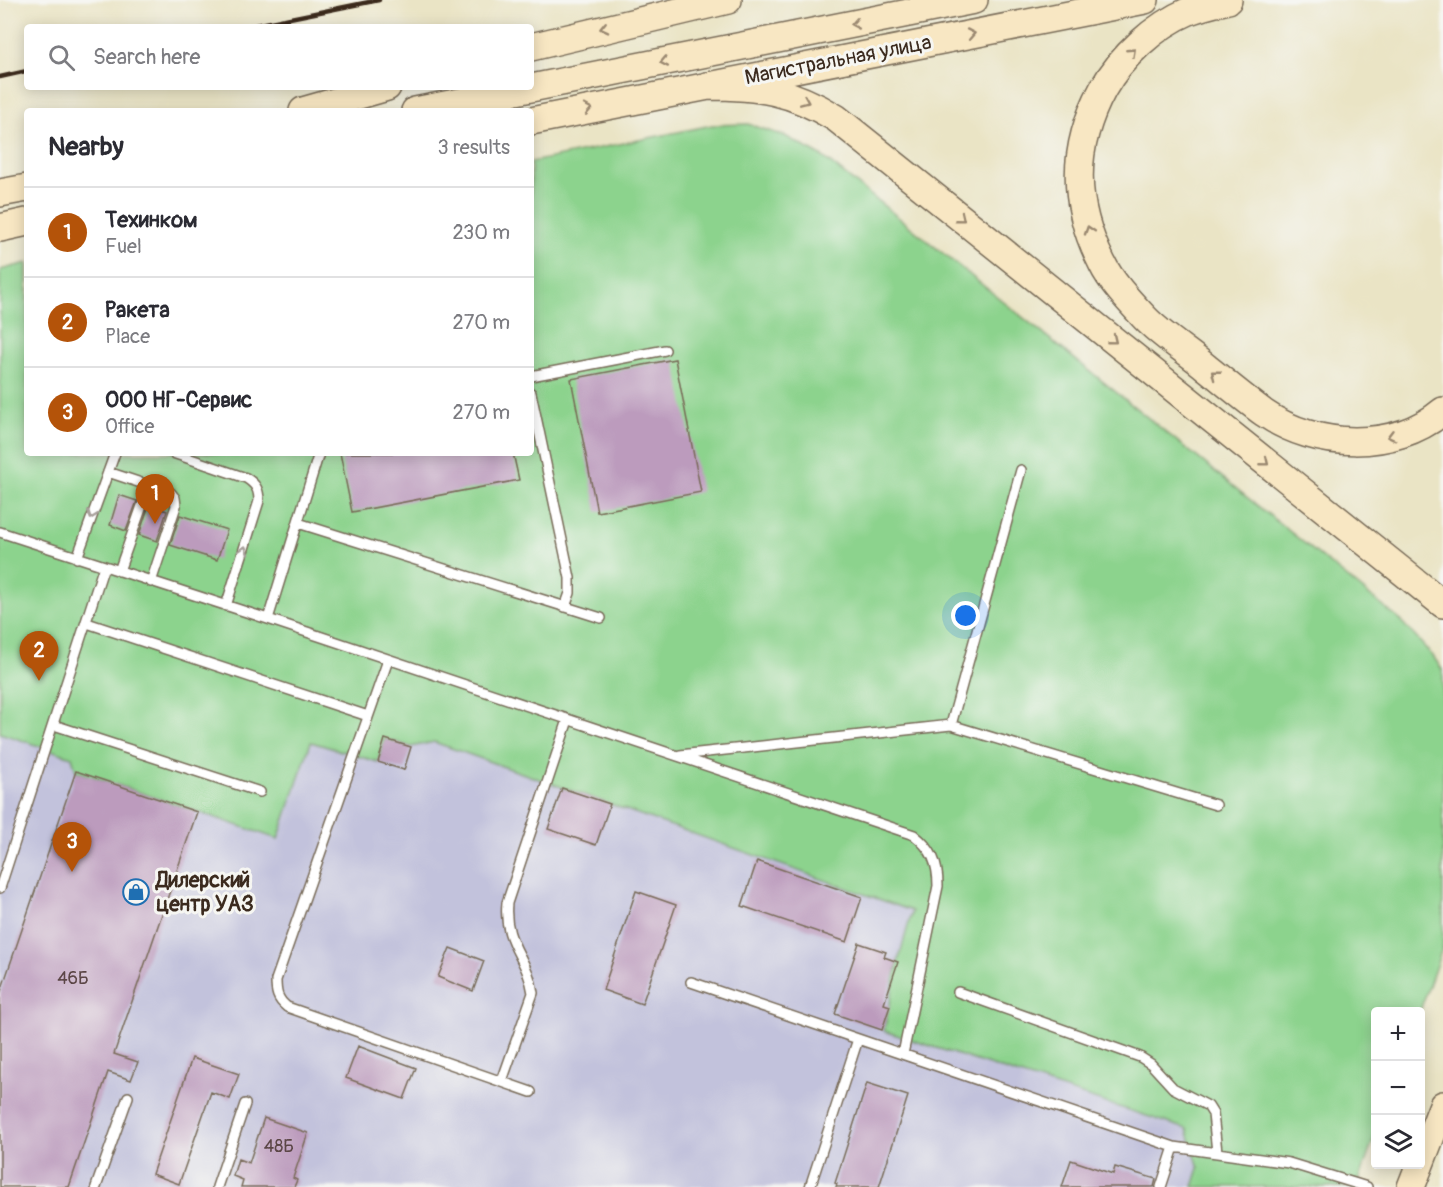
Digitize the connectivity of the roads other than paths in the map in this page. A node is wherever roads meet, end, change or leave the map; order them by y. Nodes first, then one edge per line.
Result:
1 (974, 0) edge
2 (1145, 0) edge
3 (1228, 0) edge
4 (725, 1) edge
5 (534, 45) edge
6 (707, 86) junction
7 (534, 87) edge
8 (376, 90) edge
9 (521, 90) edge
10 (314, 108) edge
11 (430, 108) edge
12 (534, 119) edge
13 (24, 189) edge
14 (0, 193) edge
15 (24, 223) edge
16 (0, 228) edge
17 (665, 350) dead end
18 (534, 375) edge
19 (534, 407) edge
20 (1443, 411) edge
21 (114, 456) edge
22 (182, 456) edge
23 (318, 456) edge
24 (1021, 470) dead end
25 (108, 472) junction
26 (148, 486) junction
27 (298, 523) junction
28 (0, 532) edge
29 (77, 558) junction
30 (104, 566) junction
31 (119, 571) junction
32 (151, 582) junction
33 (1443, 604) edge
34 (226, 606) junction
35 (565, 607) junction
36 (601, 618) dead end
37 (268, 619) junction
38 (87, 623) junction
39 (388, 660) junction
40 (368, 716) junction
41 (568, 720) junction
42 (54, 725) junction
43 (951, 725) junction
44 (676, 756) junction
45 (260, 792) dead end
46 (1216, 805) dead end
47 (0, 888) edge
48 (691, 982) dead end
49 (958, 992) dead end
50 (858, 1039) junction
51 (903, 1054) junction
52 (502, 1082) junction
53 (531, 1092) dead end
54 (128, 1097) dead end
55 (245, 1104) dead end
56 (1443, 1105) edge
57 (1174, 1147) junction
58 (1425, 1151) edge
59 (1217, 1152) junction
60 (1418, 1169) edge
61 (96, 1187) edge
62 (217, 1187) edge
63 (810, 1187) edge
64 (1161, 1187) edge
65 (1367, 1187) edge
66 (1411, 1187) edge

1 -> 7 main road, Магистральная улица
6 -> 2 main road, Магистральная улица
20 -> 3 main road
4 -> 5 main road
12 -> 6 main road, Магистральная улица
6 -> 33 main road
8 - 10 main road
9 -> 11 main road, Магистральная улица
13 - 14 main road
15 - 16 main road
17 - 18 lane
19 - 35 lane
21 - 25 lane
34 -> 22 lane
23 - 27 lane
24 - 43 lane
25 - 26 lane
25 -> 29 lane
26 - 31 lane
26 - 32 lane
27 - 35 lane
27 - 37 lane
28 - 29 lane
29 - 30 lane
30 - 31 lane
30 - 38 lane
31 - 32 lane
32 - 34 lane
34 - 37 lane
35 - 36 lane
37 - 39 lane
38 - 40 lane
38 - 42 lane
39 - 40 lane
39 - 41 lane
40 - 52 lane
41 - 44 lane
41 - 52 lane
42 - 45 lane
42 - 47 lane
43 - 44 lane
43 - 46 lane
44 - 51 lane
48 - 50 lane
49 - 59 lane
50 - 51 lane
50 - 63 lane
51 - 57 lane
52 - 53 lane
54 - 61 lane
55 - 62 lane
56 - 58 main road
57 - 59 lane
57 - 64 lane
59 - 65 lane
60 - 66 main road

